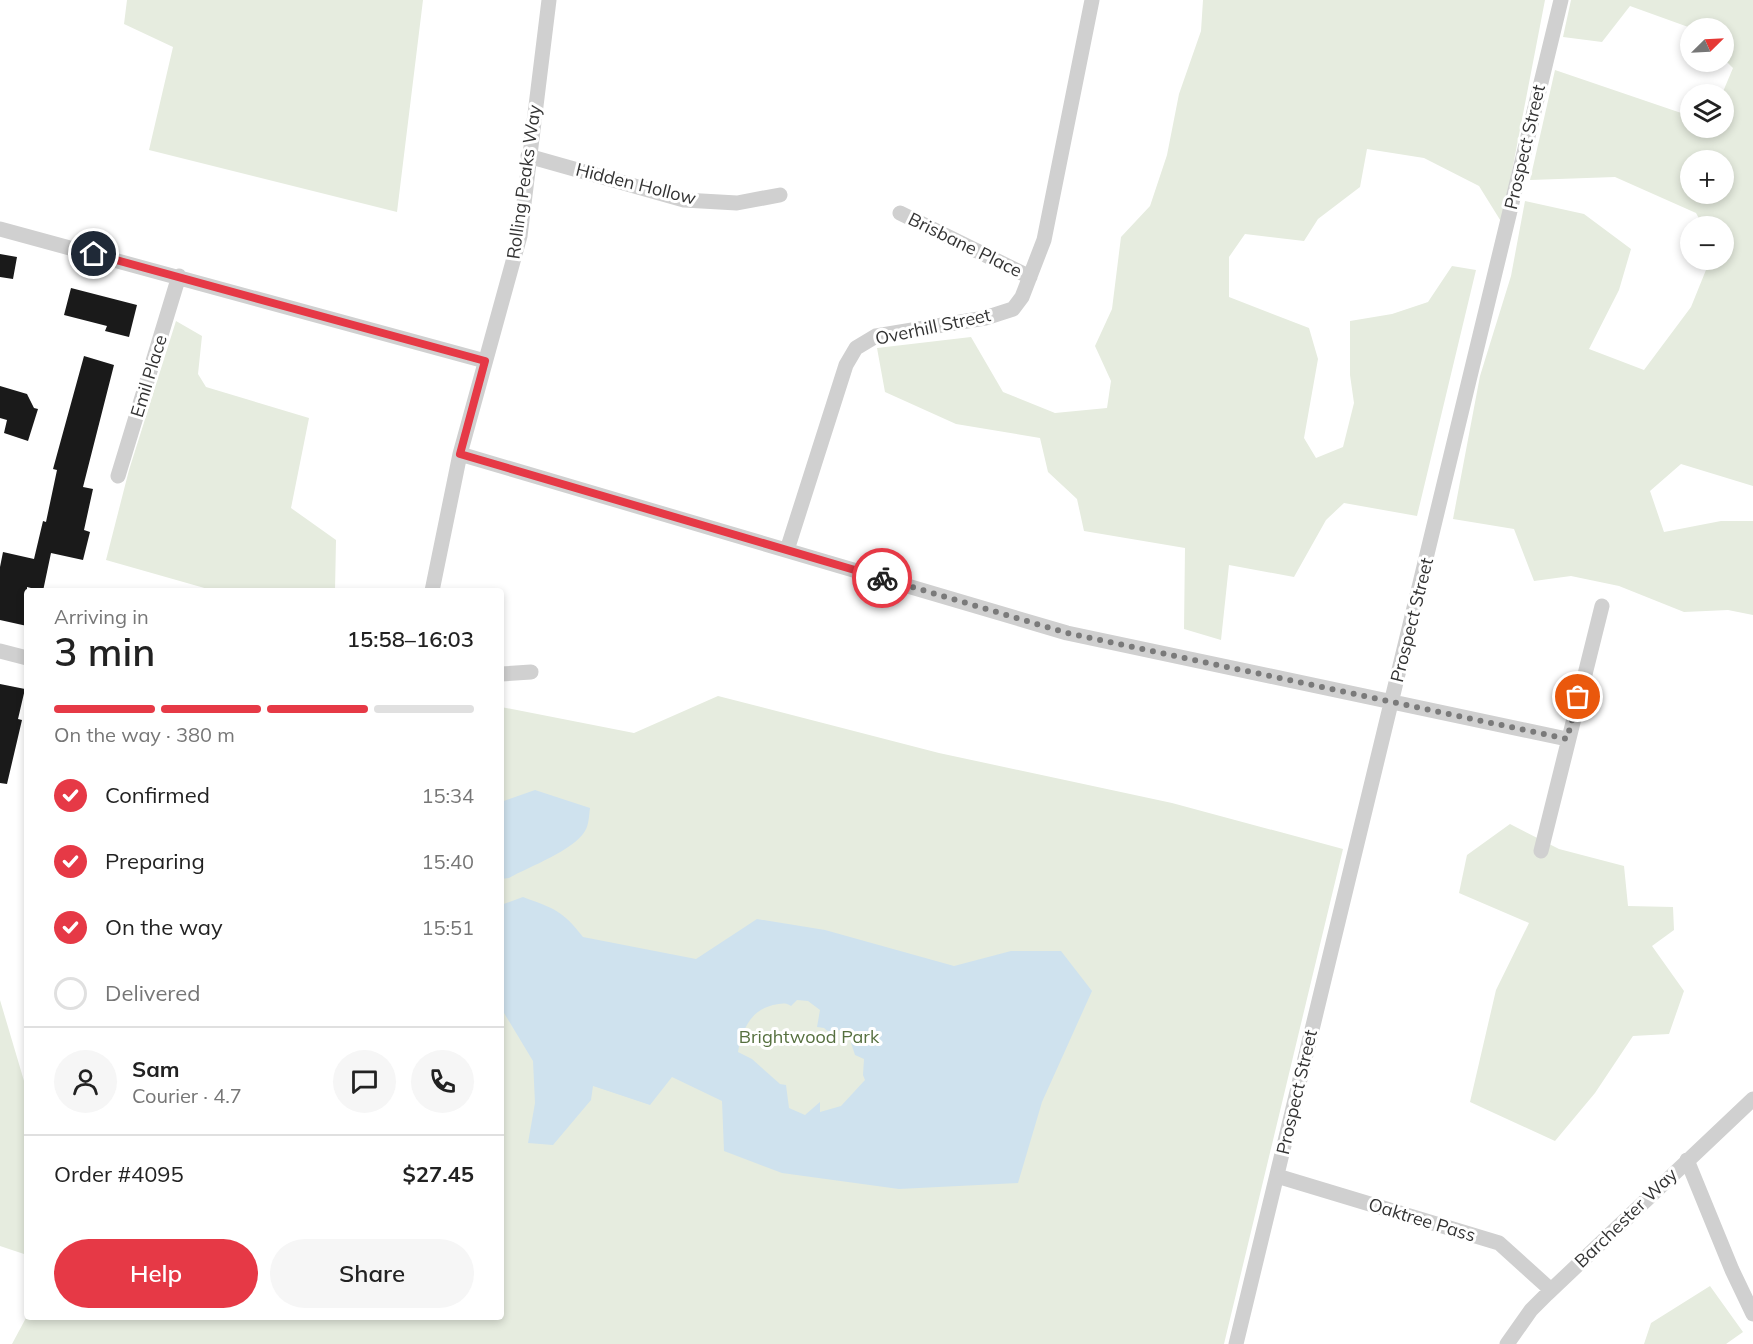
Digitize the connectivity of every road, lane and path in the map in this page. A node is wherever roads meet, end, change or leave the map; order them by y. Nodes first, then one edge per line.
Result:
1 (549, 0) edge
2 (1092, 0) edge
3 (1560, 0) edge
4 (528, 156) junction
5 (780, 195) dead end
6 (900, 213) dead end
7 (0, 229) edge
8 (179, 276) junction
9 (1030, 277) junction
10 (485, 361) junction
11 (460, 454) junction
12 (118, 476) dead end
13 (787, 550) junction
14 (433, 588) edge
15 (1601, 610) dead end
16 (0, 651) edge
17 (24, 657) edge
18 (531, 672) dead end
19 (504, 674) edge
20 (1392, 704) junction
21 (1567, 739) junction
22 (1541, 851) dead end
23 (1753, 1099) edge
24 (1687, 1160) junction
25 (1277, 1176) junction
26 (1551, 1290) junction
27 (1753, 1314) edge
28 (1236, 1344) edge
29 (1507, 1344) edge

1 - 4 street, Rolling Peaks Way
2 - 9 street, Overhill Street
3 - 20 street, Prospect Street
4 - 5 street, Hidden Hollow
4 - 10 street, Rolling Peaks Way
6 - 9 street, Brisbane Place
7 - 8 street
8 - 10 street
8 - 12 street, Emil Place
9 - 13 street, Overhill Street
10 - 11 street, Rolling Peaks Way
11 - 13 street
11 - 14 street, Rolling Peaks Way
13 - 20 street
15 - 21 street
16 - 17 street
18 - 19 street
20 - 21 street
20 - 25 street, Prospect Street
21 - 22 street
23 - 24 street, Barchester Way
24 - 26 street, Barchester Way
24 - 27 street
25 - 26 street, Oaktree Pass
25 - 28 street, Prospect Street
26 - 29 street, Barchester Way

